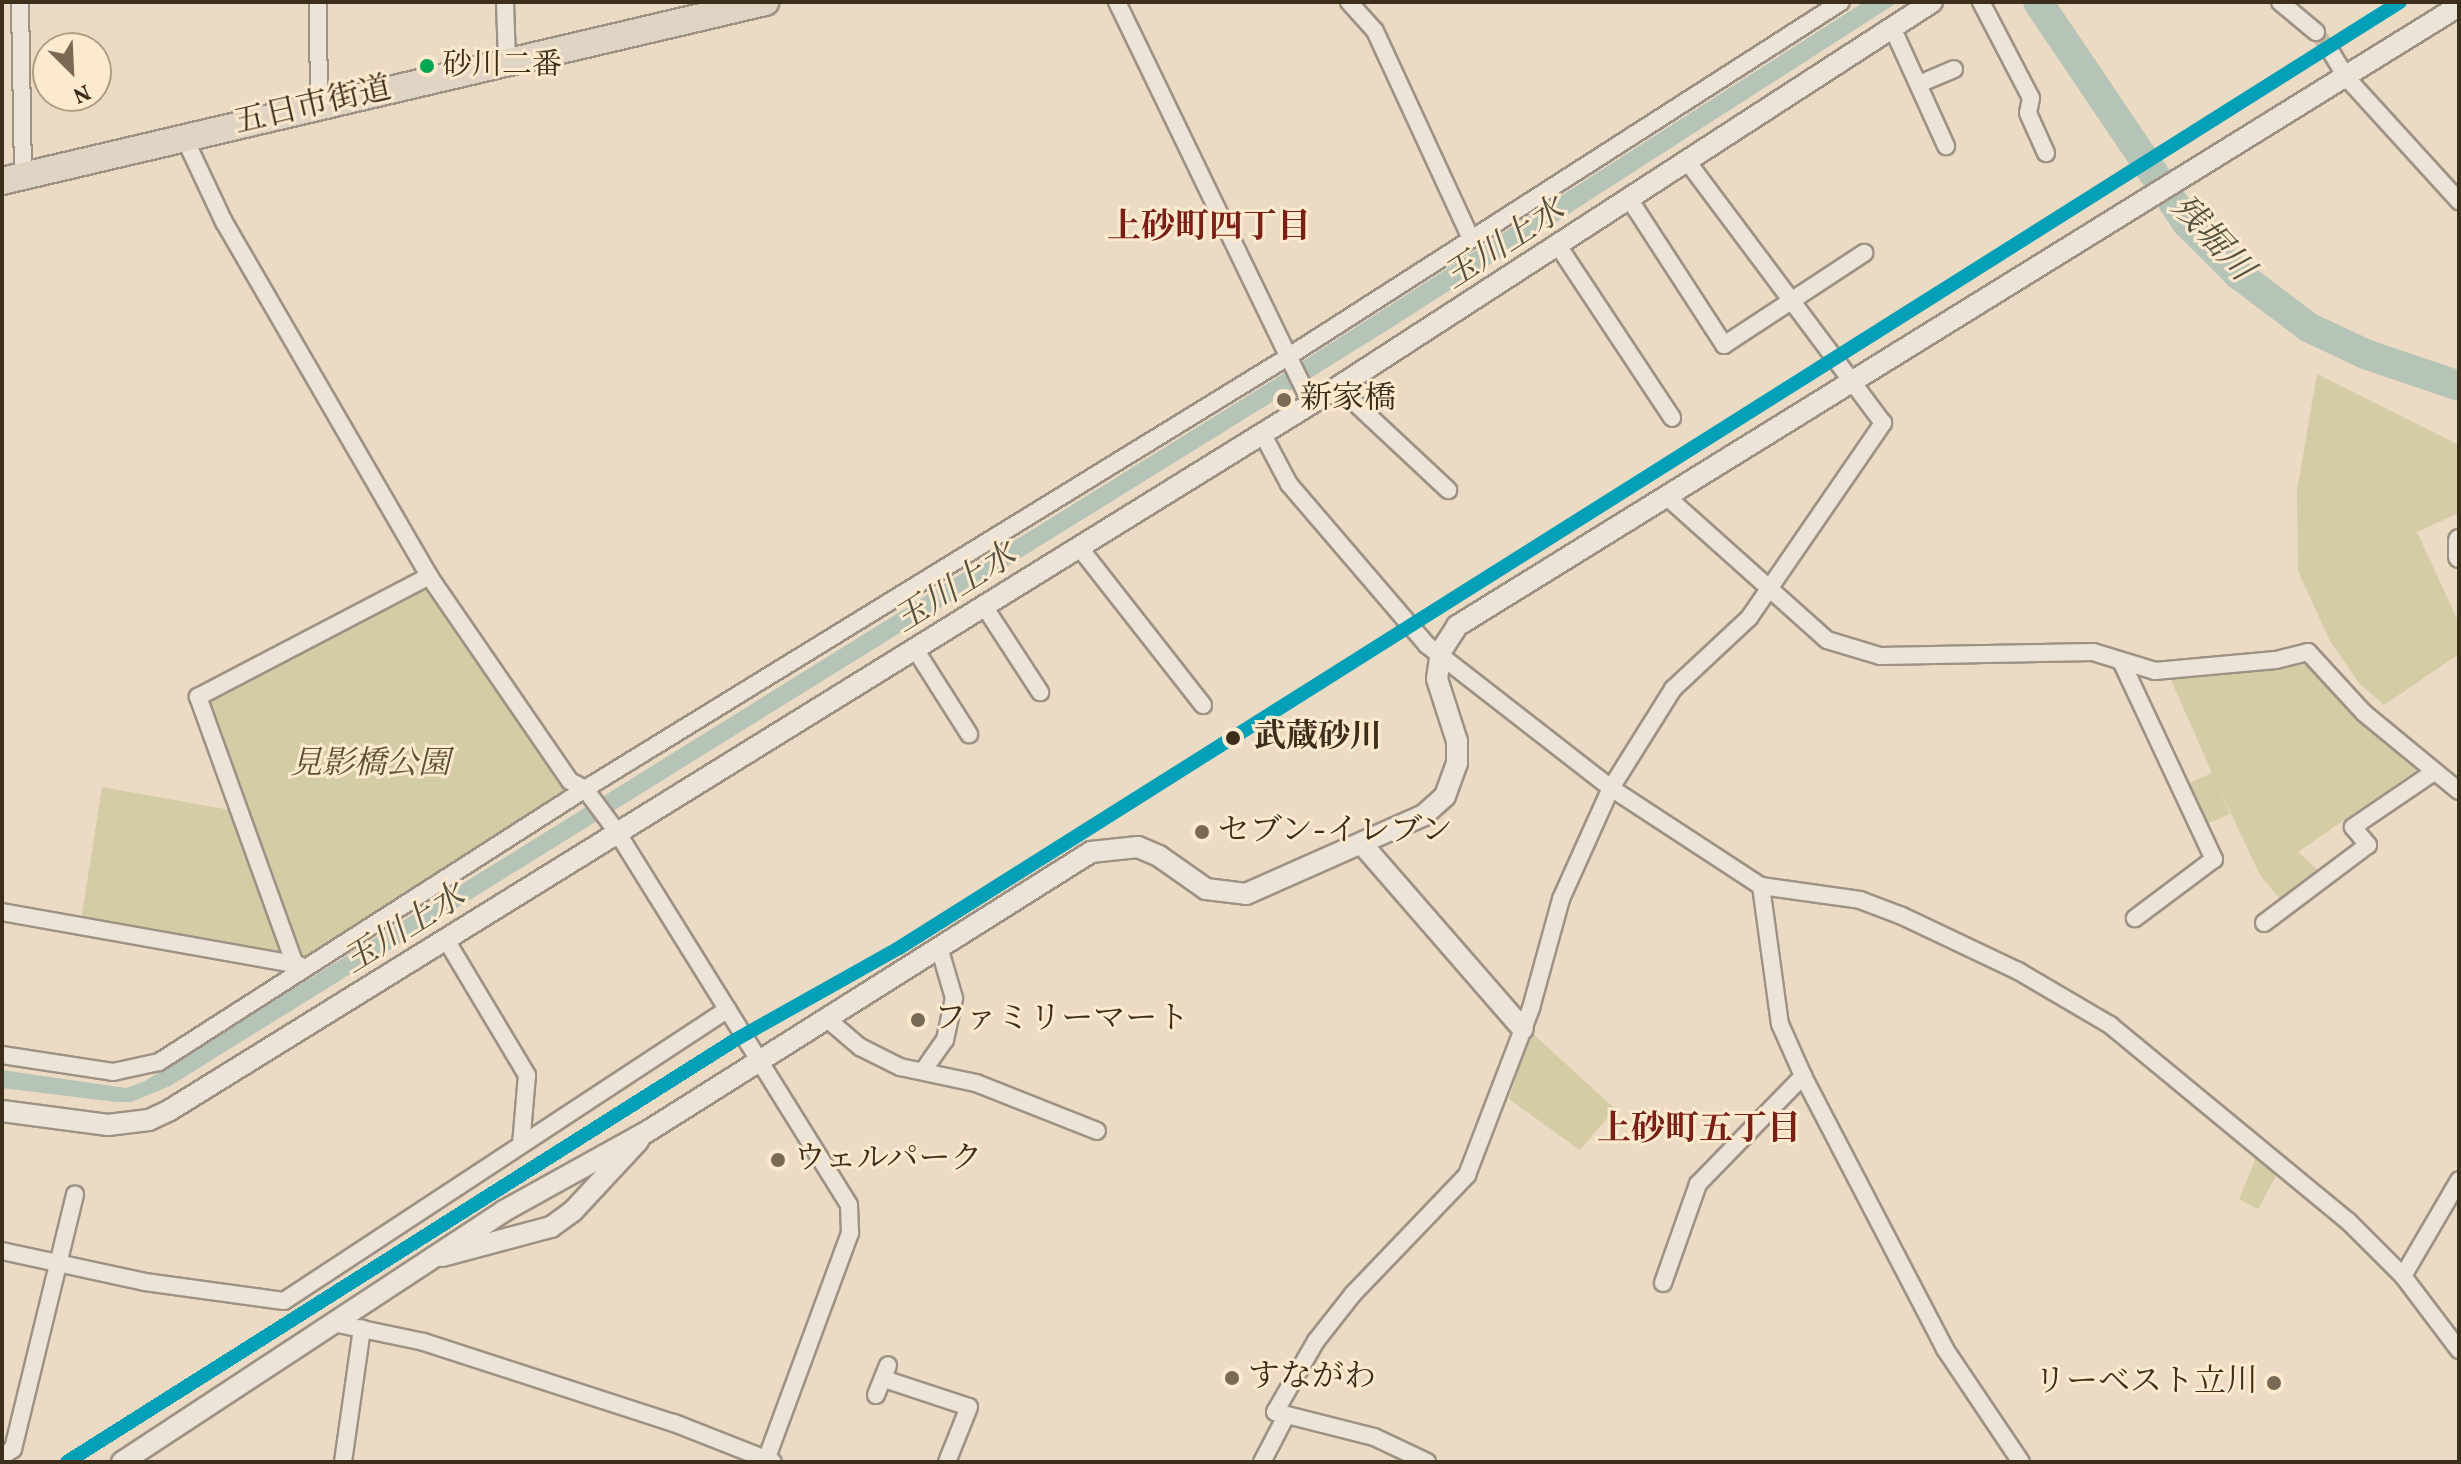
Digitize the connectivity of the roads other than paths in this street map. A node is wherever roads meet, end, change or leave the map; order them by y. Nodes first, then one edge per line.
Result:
1 (20, 2) edge
2 (318, 2) edge
3 (505, 2) edge
4 (765, 2) edge
5 (1117, 2) edge
6 (1349, 2) edge
7 (1841, 2) edge
8 (1932, 2) edge
9 (1981, 2) edge
10 (2280, 2) edge
11 (2459, 6) edge
12 (1892, 27) junction
13 (2316, 32) tunnel mouth
14 (2331, 52) tunnel mouth
15 (507, 63) junction
16 (1954, 69) dead end
17 (2346, 77) junction
18 (1919, 84) junction
19 (319, 107) junction
20 (184, 137) junction
21 (1946, 146) dead end
22 (2046, 153) dead end
23 (1688, 162) junction
24 (12, 178) edge
25 (1630, 200) junction
26 (2459, 201) edge
27 (1471, 239) junction
28 (1559, 247) junction
29 (1864, 253) dead end
30 (1792, 300) junction
31 (1289, 362) junction
32 (1852, 381) junction
33 (1338, 387) junction
34 (1309, 399) junction
35 (1672, 418) dead end
36 (1262, 433) junction
37 (1448, 490) dead end
38 (1666, 496) junction
39 (2459, 540) edge
40 (1079, 547) junction
41 (2459, 557) edge
42 (429, 576) junction
43 (1769, 589) junction
44 (984, 606) junction
45 (915, 649) junction
46 (1441, 651) junction
47 (2122, 663) junction
48 (1040, 692) dead end
49 (1203, 705) dead end
50 (969, 734) dead end
51 (2434, 772) junction
52 (1611, 788) junction
53 (2459, 791) edge
54 (589, 794) junction
55 (614, 829) junction
56 (1362, 844) junction
57 (1761, 886) junction
58 (2, 912) edge
59 (2135, 918) dead end
60 (2264, 923) dead end
61 (445, 938) junction
62 (939, 947) junction
63 (300, 966) junction
64 (728, 1009) junction
65 (826, 1018) junction
66 (1523, 1029) junction
67 (2, 1055) edge
68 (760, 1061) junction
69 (923, 1071) junction
70 (1803, 1076) junction
71 (2, 1111) edge
72 (1097, 1131) dead end
73 (645, 1133) junction
74 (521, 1145) junction
75 (2459, 1180) edge
76 (75, 1194) dead end
77 (2, 1251) edge
78 (442, 1256) junction
79 (56, 1263) junction
80 (2403, 1276) junction
81 (1663, 1283) dead end
82 (338, 1324) junction
83 (362, 1328) junction
84 (2459, 1350) edge
85 (876, 1395) dead end
86 (1286, 1416) junction
87 (2, 1456) edge
88 (769, 1461) edge
89 (122, 1462) edge
90 (343, 1462) edge
91 (947, 1462) edge
92 (1262, 1462) edge
93 (1427, 1462) edge
94 (2021, 1462) edge

1 - 24 street
2 - 19 street
3 - 15 street
4 - 15 main road, 五日市街道
5 - 31 street
6 - 27 street
7 - 27 street
8 - 12 street
9 - 22 street
10 - 13 street
11 - 17 street
12 - 18 street
12 - 23 street
14 - 17 street
15 - 19 main road, 五日市街道
16 - 18 street
17 - 26 street
17 - 32 street
18 - 21 street
19 - 20 main road, 五日市街道
20 - 24 main road, 五日市街道
20 - 42 street
23 - 25 street
23 - 30 street
25 - 28 street
25 - 30 street
27 - 31 street
28 - 33 street
28 - 35 street
29 - 30 street
30 - 32 street
31 - 34 street
31 - 54 street
32 - 38 street
32 - 43 street
33 - 34 street
33 - 37 street
34 - 36 street
36 - 40 street
36 - 46 street
38 - 43 street
38 - 46 street
39 - 41 street
40 - 44 street
40 - 49 street
42 - 54 street
42 - 63 street
43 - 47 street
43 - 52 street
44 - 45 street
44 - 48 street
45 - 50 street
45 - 55 street
46 - 52 street
46 - 56 street
47 - 51 street
47 - 59 street
51 - 53 street
51 - 60 street
52 - 57 street
52 - 66 street
54 - 55 street
54 - 63 street
55 - 61 street
55 - 64 street
56 - 62 street
56 - 66 street
57 - 70 street
57 - 80 street
58 - 63 street
61 - 71 street
61 - 74 street
62 - 65 street
62 - 69 street
63 - 67 street
64 - 68 street
64 - 74 street
65 - 68 street
65 - 69 street
66 - 86 street
68 - 73 street
68 - 88 street
69 - 72 street
70 - 81 street
70 - 94 street
73 - 78 street
73 - 78 street
74 - 79 street
75 - 80 street
76 - 79 street
77 - 79 street
78 - 82 street
79 - 87 street
80 - 84 street
82 - 83 street
82 - 89 street
83 - 88 street
83 - 90 street
85 - 91 street
86 - 92 street
86 - 93 street

